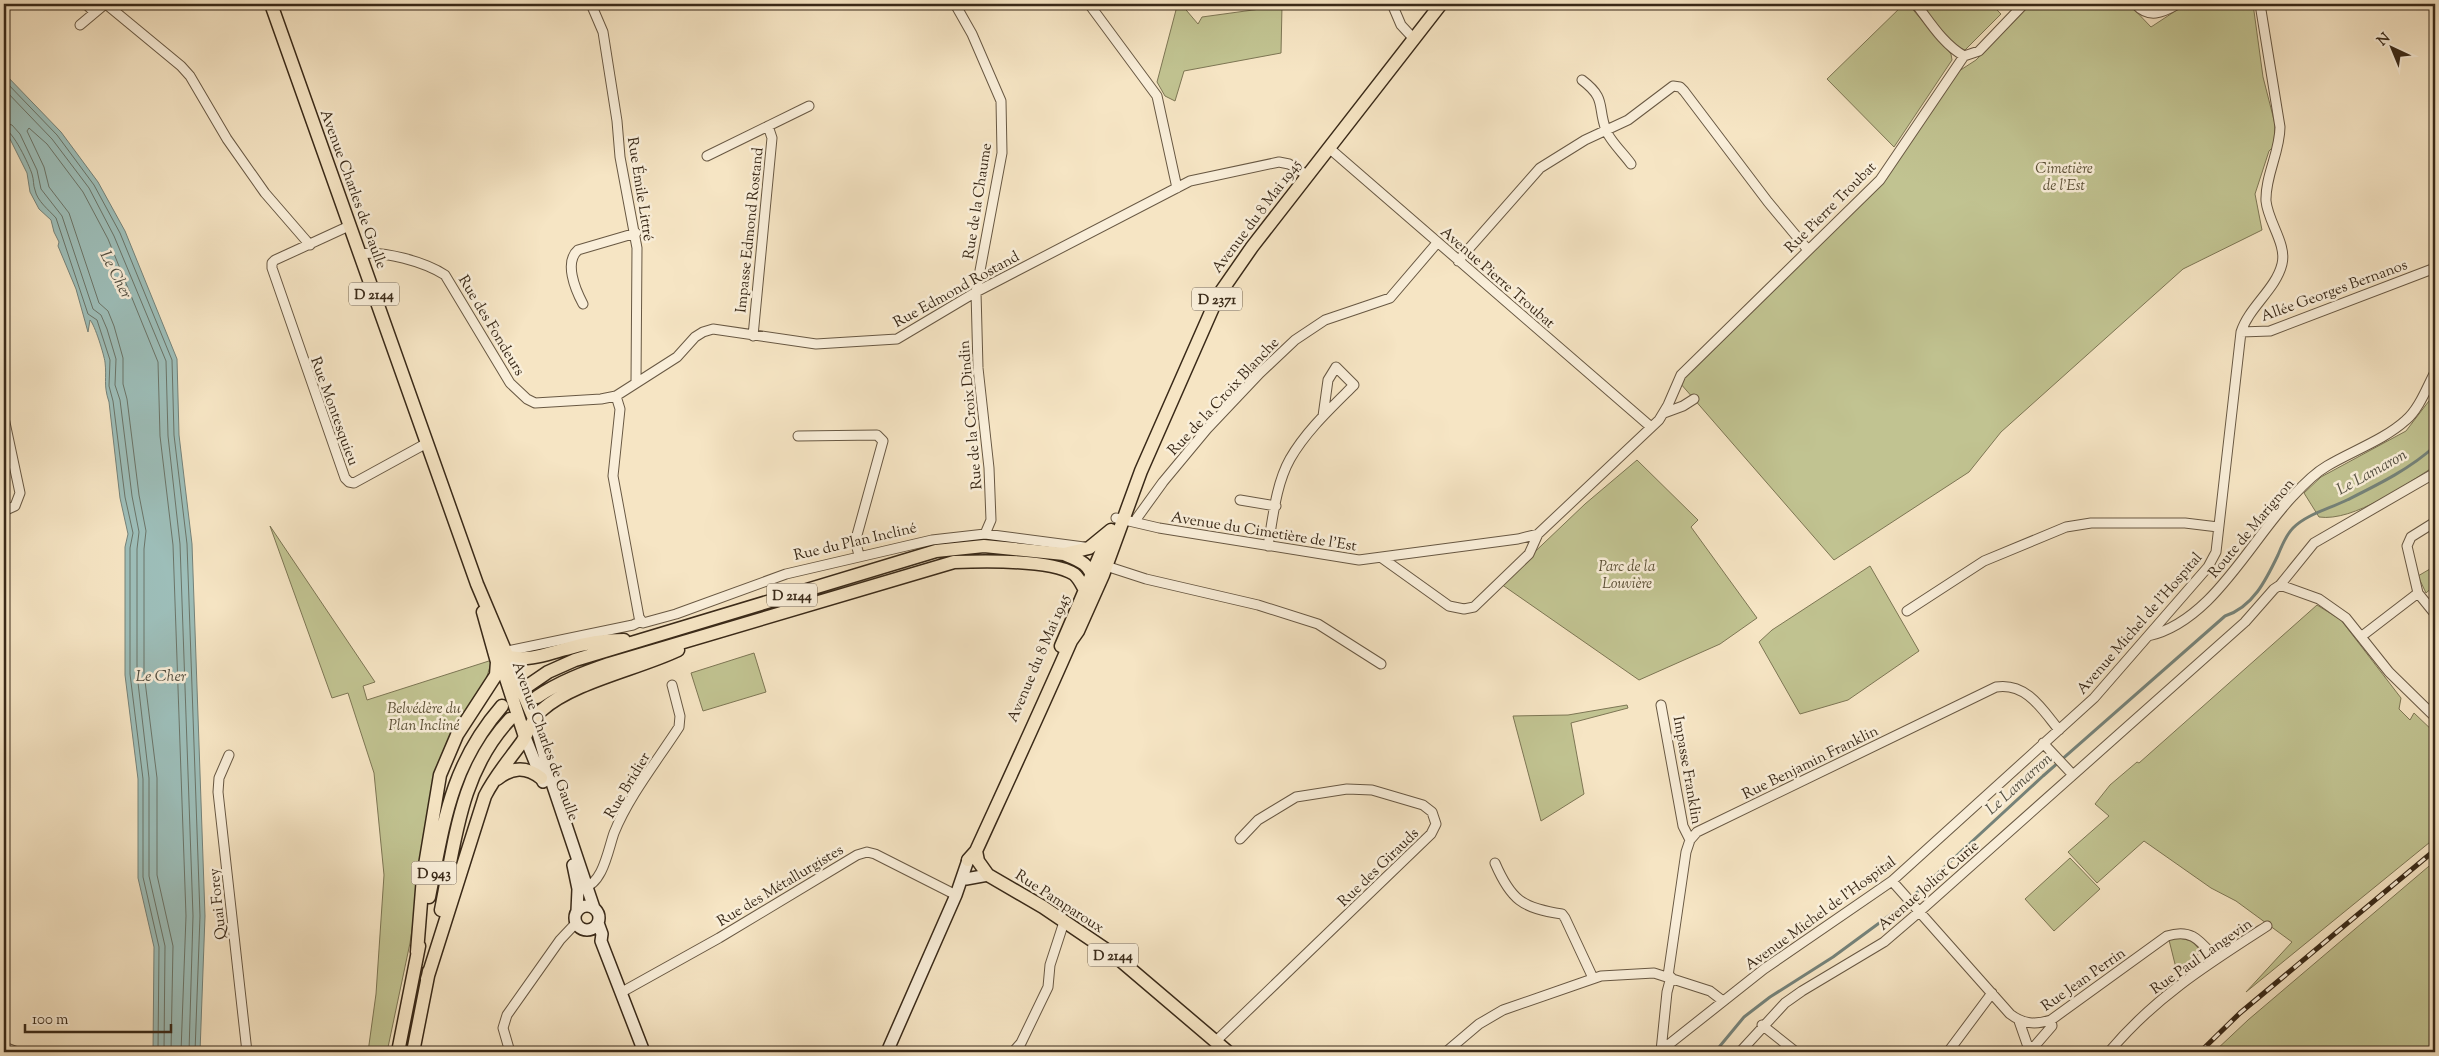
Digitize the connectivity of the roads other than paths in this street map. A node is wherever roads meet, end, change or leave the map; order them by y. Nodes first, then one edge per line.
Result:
1 (86, 4) edge
2 (105, 4) edge
3 (273, 4) edge
4 (591, 4) edge
5 (955, 4) edge
6 (1089, 4) edge
7 (1392, 4) edge
8 (1441, 4) edge
9 (1916, 4) edge
10 (2024, 4) edge
11 (2134, 4) edge
12 (2178, 4) edge
13 (2260, 4) edge
14 (94, 12) junction
15 (80, 25) dead end
16 (1414, 39) junction
17 (1964, 56) junction
18 (1582, 80) dead end
19 (809, 106) dead end
20 (768, 126) junction
21 (1606, 132) junction
22 (1329, 148) junction
23 (707, 156) dead end
24 (1631, 164) dead end
25 (1308, 175) junction
26 (1177, 188) junction
27 (349, 226) junction
28 (636, 233) junction
29 (1437, 243) junction
30 (310, 245) junction
31 (1808, 250) junction
32 (359, 254) junction
33 (1458, 261) junction
34 (2435, 268) edge
35 (976, 292) junction
36 (583, 304) dead end
37 (2241, 332) junction
38 (752, 336) junction
39 (2435, 372) edge
40 (636, 382) junction
41 (616, 396) junction
42 (1694, 399) dead end
43 (1664, 413) junction
44 (1324, 416) junction
45 (4, 418) edge
46 (1651, 427) junction
47 (798, 436) dead end
48 (427, 443) junction
49 (2435, 473) edge
50 (1240, 500) dead end
51 (1276, 506) junction
52 (4, 511) edge
53 (1122, 519) junction
54 (2435, 522) edge
55 (2218, 527) junction
56 (1160, 528) junction
57 (985, 534) junction
58 (1538, 534) junction
59 (1268, 546) junction
60 (1089, 548) junction
61 (1064, 554) junction
62 (859, 555) junction
63 (1382, 558) junction
64 (1096, 566) junction
65 (1052, 567) junction
66 (477, 584) junction
67 (2280, 585) junction
68 (1085, 590) junction
69 (2418, 593) junction
70 (482, 604) junction
71 (1907, 611) dead end
72 (2435, 614) edge
73 (638, 621) junction
74 (711, 634) junction
75 (2148, 636) junction
76 (2362, 636) junction
77 (644, 639) junction
78 (506, 652) junction
79 (540, 657) junction
80 (1381, 664) dead end
81 (672, 685) dead end
82 (528, 686) dead end
83 (510, 689) junction
84 (536, 697) dead end
85 (483, 698) junction
86 (1662, 704) dead end
87 (2435, 718) edge
88 (510, 719) dead end
89 (532, 721) junction
90 (2059, 730) junction
91 (2043, 743) junction
92 (229, 755) dead end
93 (1019, 755) junction
94 (2073, 775) junction
95 (541, 778) junction
96 (491, 784) junction
97 (1240, 839) dead end
98 (1690, 840) junction
99 (974, 857) junction
100 (1495, 863) dead end
101 (988, 875) junction
102 (966, 879) junction
103 (1892, 881) junction
104 (582, 888) junction
105 (956, 895) junction
106 (594, 908) junction
107 (1919, 912) junction
108 (576, 917) junction
109 (1064, 922) junction
110 (598, 924) junction
111 (2267, 926) dead end
112 (586, 930) junction
113 (601, 941) junction
114 (417, 952) junction
115 (2216, 959) junction
116 (1669, 977) junction
117 (1593, 978) junction
118 (427, 979) junction
119 (622, 992) junction
120 (1992, 993) junction
121 (1722, 1000) junction
122 (2051, 1020) junction
123 (2019, 1021) junction
124 (1762, 1025) junction
125 (1216, 1041) junction
126 (4, 1047) edge
127 (1227, 1051) edge
128 (1662, 1051) edge
129 (17, 1052) edge
130 (247, 1052) edge
131 (398, 1052) edge
132 (413, 1052) edge
133 (510, 1052) edge
134 (644, 1052) edge
135 (887, 1052) edge
136 (1013, 1052) edge
137 (1446, 1052) edge
138 (1740, 1052) edge
139 (1796, 1052) edge
140 (1948, 1052) edge
141 (2109, 1052) edge

1 - 14 street
2 - 14 street
2 - 30 street
3 - 27 main road, Avenue Charles de Gaulle / D 2144
4 - 28 street, Rue Émile Littré
5 - 35 street, Rue de la Chaume
6 - 26 street
7 - 16 street
8 - 16 main road, D 2371
9 - 17 street
10 - 17 street, Rue Pierre Troubat
11 - 12 street
13 - 37 street, Avenue Michel de l'Hospital
14 - 15 street
16 - 22 main road, D 2371
17 - 31 street, Rue Pierre Troubat
18 - 21 street
19 - 20 street, Impasse Edmond Rostand
20 - 23 street, Impasse Edmond Rostand
20 - 38 street, Impasse Edmond Rostand
21 - 24 street
21 - 31 street
21 - 33 street
22 - 25 main road, Avenue du 8 Mai 1945 / D 2371
22 - 29 street, Avenue Pierre Troubat
25 - 26 street, Rue Edmond Rostand
25 - 53 main road, Avenue du 8 Mai 1945 / D 2371
26 - 35 street, Rue Edmond Rostand
27 - 30 street
27 - 32 main road, Avenue Charles de Gaulle / D 2144
28 - 36 street
28 - 40 street, Rue Émile Littré
29 - 33 street, Avenue Pierre Troubat
29 - 53 street, Rue de la Croix Blanche
30 - 48 street, Rue Montesquieu
31 - 43 street, Rue Pierre Troubat
32 - 41 street, Rue des Fondeurs
32 - 48 main road, Avenue Charles de Gaulle / D 2144
33 - 46 street, Avenue Pierre Troubat
34 - 37 street, Allée Georges Bernanos
35 - 38 street, Rue Edmond Rostand
35 - 57 street, Rue de la Croix Dindin
37 - 55 street, Avenue Michel de l'Hospital
38 - 40 street, Rue Edmond Rostand
39 - 75 street, Route de Marignon
40 - 41 street, Rue Edmond Rostand
41 - 73 street
42 - 43 street
43 - 46 street, Rue Pierre Troubat
44 - 44 street
44 - 51 street
45 - 52 street
46 - 58 street
47 - 62 street
48 - 66 main road, Avenue Charles de Gaulle / D 2144
49 - 67 street, Avenue Joliot Curie
50 - 51 street
51 - 59 street
53 - 56 street
53 - 56 street
53 - 60 main road
53 - 64 main road, Avenue du 8 Mai 1945
54 - 69 street
55 - 71 street
55 - 75 street, Avenue Michel de l'Hospital
56 - 59 street, Avenue du Cimetière de l'Est
57 - 60 street, Rue du Plan Incliné
57 - 62 street, Rue du Plan Incliné
58 - 63 street, Avenue du Cimetière de l'Est
58 - 63 street
59 - 63 street, Avenue du Cimetière de l'Est
60 - 61 main road
61 - 64 main road, D 2144
61 - 77 main road, D 2144
62 - 73 street, Rue du Plan Incliné
64 - 65 main road, D 2144
64 - 68 main road, Avenue du 8 Mai 1945
64 - 80 street
64 - 93 main road, Avenue du 8 Mai 1945
65 - 68 main road, D 2144
65 - 74 main road, D 2144
66 - 70 main road, Avenue Charles de Gaulle / D 2144
66 - 78 main road, Avenue Charles de Gaulle / D 2144
67 - 76 street
67 - 94 street, Avenue Joliot Curie
68 - 93 main road, Avenue du 8 Mai 1945
69 - 72 street
69 - 76 street
70 - 78 main road
70 - 83 main road, Avenue Charles de Gaulle / D 2144
70 - 85 main road
73 - 78 street, Rue du Plan Incliné
74 - 84 main road, D 2144
74 - 89 main road
75 - 90 street, Avenue Michel de l'Hospital
76 - 87 street
77 - 79 main road
77 - 82 main road, D 2144
78 - 79 main road
78 - 83 main road, Avenue Charles de Gaulle / D 2144
79 - 83 main road
81 - 104 street, Rue Bridier
83 - 85 main road
83 - 89 main road, Avenue Charles de Gaulle / D 2144
83 - 89 main road
83 - 114 main road, D 943
85 - 114 main road
86 - 98 street, Impasse Franklin
88 - 118 main road, D 943
89 - 95 main road, Avenue Charles de Gaulle / D 2144
89 - 96 main road
89 - 104 main road, Avenue Charles de Gaulle / D 2144
90 - 91 street, Avenue Michel de l'Hospital
90 - 98 street, Rue Benjamin Franklin
91 - 94 street
91 - 103 street, Avenue Michel de l'Hospital
92 - 130 street, Quai Forey
93 - 99 main road, Avenue du 8 Mai 1945
94 - 107 street, Avenue Joliot Curie
95 - 96 main road
95 - 104 main road, Avenue Charles de Gaulle / D 2144
96 - 118 main road
97 - 125 street, Rue des Girauds
98 - 116 street
99 - 101 main road, Rue Pamparoux / D 2144
99 - 102 main road, Avenue du 8 Mai 1945
99 - 105 main road, Avenue du 8 Mai 1945
100 - 117 street
101 - 102 main road
101 - 109 main road, Rue Pamparoux / D 2144
102 - 105 main road, Avenue du 8 Mai 1945
103 - 107 street
103 - 121 street, Avenue Michel de l'Hospital
104 - 106 main road, Avenue Charles de Gaulle / D 2144
104 - 108 main road, Avenue Charles de Gaulle / D 2144
105 - 119 street, Rue des Métallurgistes
105 - 135 main road, Avenue du 8 Mai 1945
106 - 108 main road
106 - 110 main road
107 - 120 street
107 - 124 street, Avenue Joliot Curie
108 - 112 main road
108 - 133 street
109 - 125 main road, Rue Pamparoux / D 2144
109 - 136 street
110 - 112 main road
110 - 113 main road
111 - 115 street, Rue Paul Langevin
112 - 113 main road
113 - 119 main road
114 - 131 main road, D 943
115 - 122 street, Rue Jean Perrin
115 - 141 street, Rue Paul Langevin
116 - 117 street
116 - 121 street
116 - 128 street
117 - 137 street
118 - 132 main road, D 943
119 - 134 main road
120 - 123 street
120 - 140 street
121 - 128 street, Avenue Michel de l'Hospital
122 - 123 street, Rue Jean Perrin
122 - 123 street
124 - 138 street, Avenue Joliot Curie
124 - 139 street
125 - 127 main road, Rue Pamparoux / D 2144
126 - 129 street

